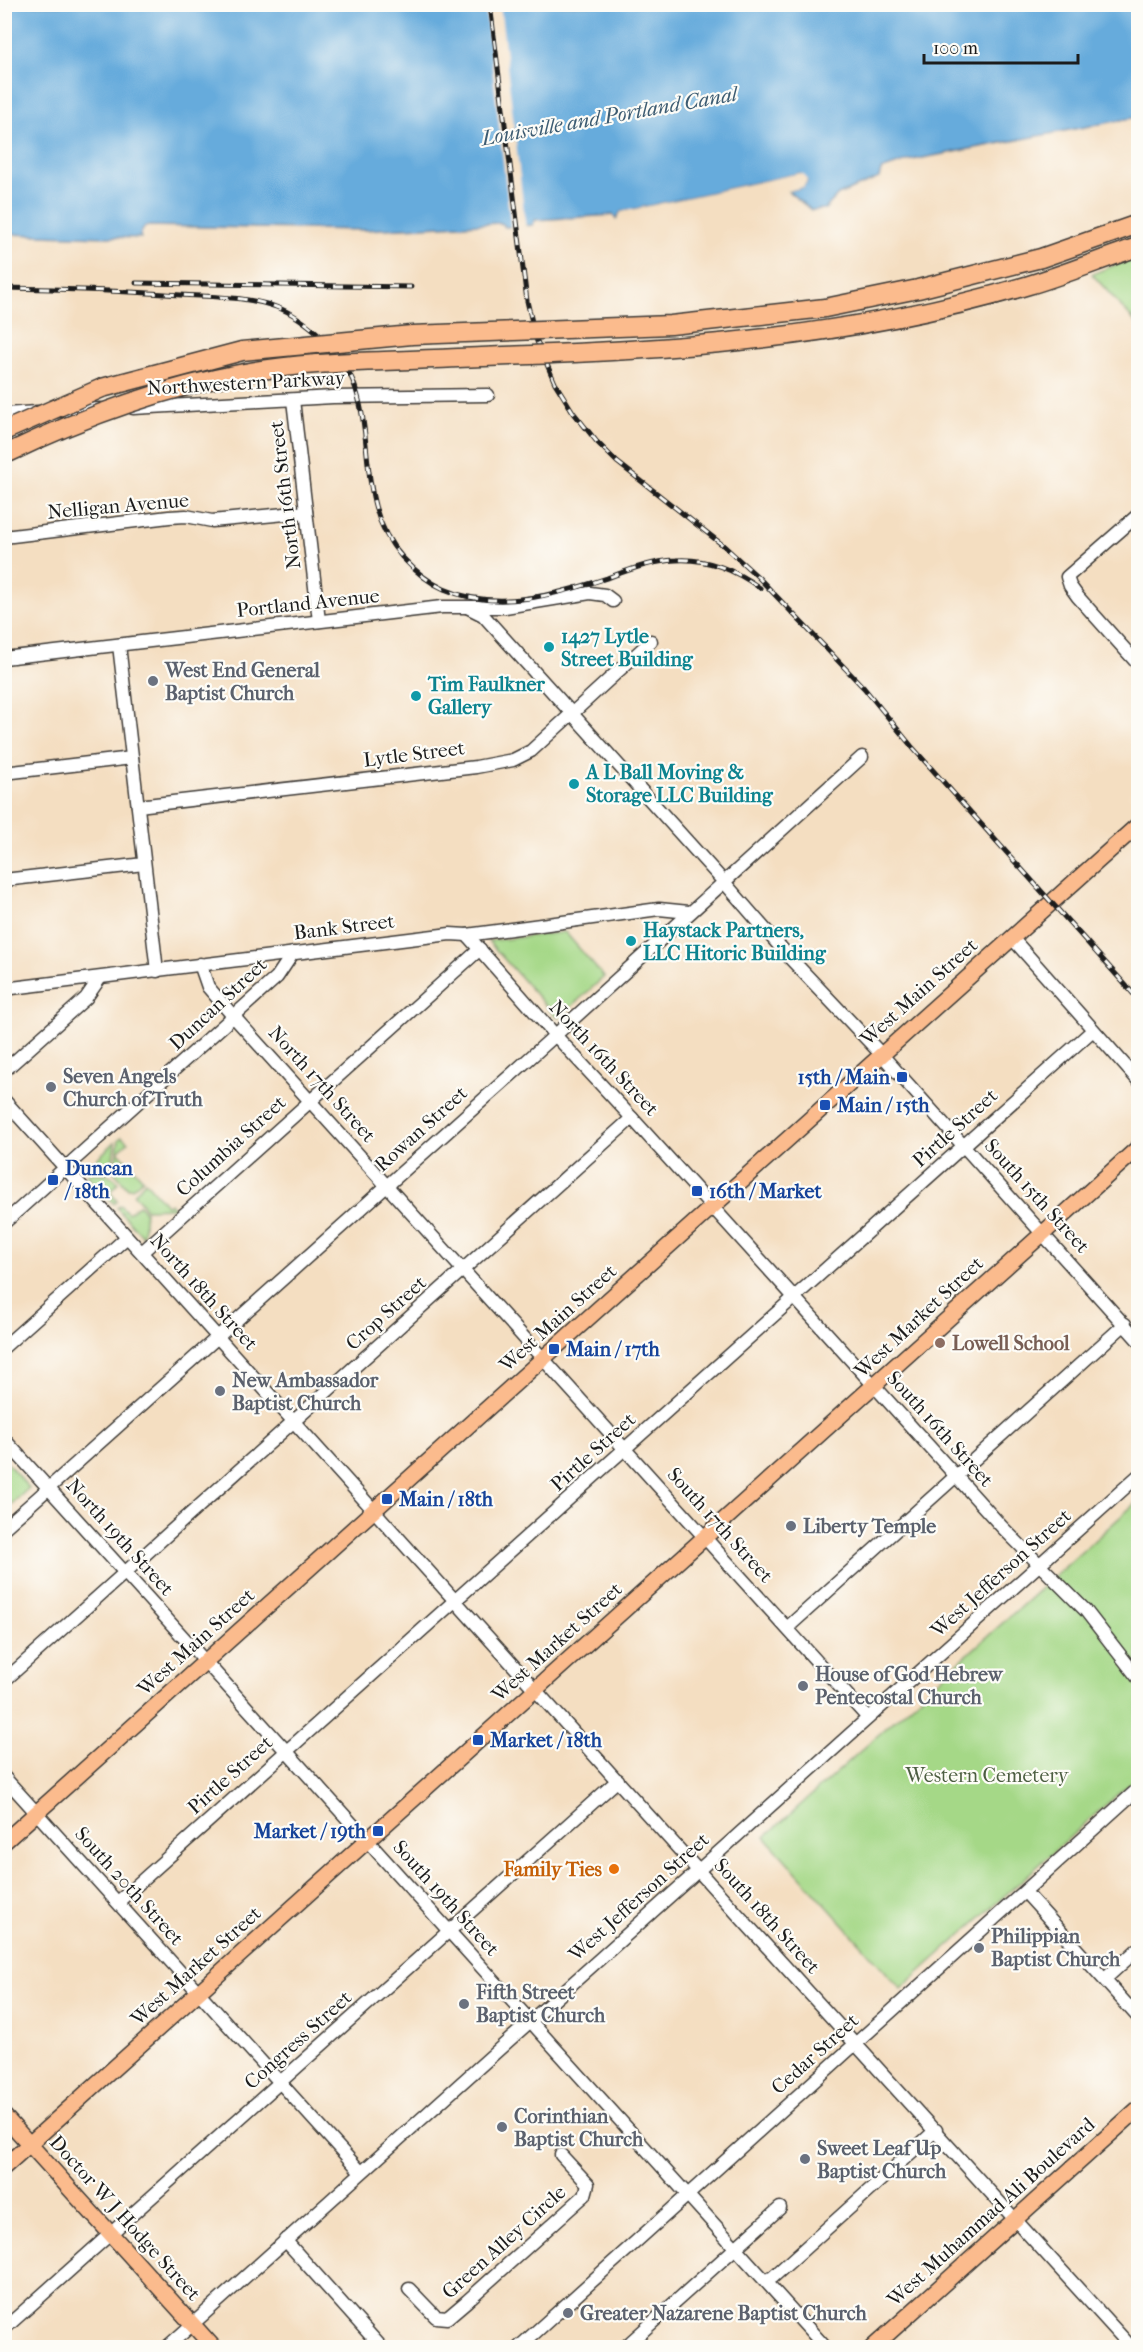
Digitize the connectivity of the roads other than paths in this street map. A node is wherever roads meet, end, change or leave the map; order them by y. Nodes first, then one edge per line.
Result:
1 (1138, 224) edge
2 (1138, 247) edge
3 (488, 395) dead end
4 (293, 400) junction
5 (4, 414) edge
6 (4, 431) edge
7 (8, 453) dead end
8 (306, 512) junction
9 (1138, 515) edge
10 (4, 537) edge
11 (613, 602) dead end
12 (467, 607) junction
13 (319, 621) junction
14 (651, 641) dead end
15 (119, 645) junction
16 (4, 658) edge
17 (1138, 664) edge
18 (572, 714) junction
19 (862, 757) dead end
20 (132, 758) junction
21 (4, 773) edge
22 (138, 807) junction
23 (1138, 825) edge
24 (144, 864) junction
25 (4, 880) edge
26 (724, 882) junction
27 (689, 912) junction
28 (467, 935) junction
29 (1012, 938) junction
30 (480, 949) junction
31 (292, 953) junction
32 (200, 964) junction
33 (157, 970) junction
34 (100, 978) junction
35 (4, 989) edge
36 (234, 1017) junction
37 (1093, 1030) junction
38 (555, 1035) junction
39 (881, 1054) junction
40 (4, 1071) edge
41 (1138, 1080) edge
42 (4, 1100) edge
43 (311, 1101) junction
44 (632, 1118) junction
45 (964, 1146) junction
46 (1138, 1148) edge
47 (65, 1169) junction
48 (387, 1185) junction
49 (713, 1208) junction
50 (4, 1223) edge
51 (1043, 1232) junction
52 (128, 1237) junction
53 (142, 1252) junction
54 (463, 1270) junction
55 (794, 1298) junction
56 (1125, 1324) junction
57 (218, 1337) junction
58 (1138, 1340) edge
59 (4, 1347) edge
60 (543, 1359) junction
61 (874, 1386) junction
62 (294, 1421) junction
63 (4, 1438) edge
64 (625, 1449) junction
65 (956, 1476) junction
66 (1138, 1476) edge
67 (49, 1488) junction
68 (375, 1510) junction
69 (4, 1528) edge
70 (706, 1537) junction
71 (1039, 1565) junction
72 (125, 1572) junction
73 (456, 1600) junction
74 (787, 1628) junction
75 (206, 1661) junction
76 (1138, 1678) edge
77 (4, 1681) edge
78 (536, 1689) junction
79 (868, 1718) junction
80 (287, 1751) junction
81 (4, 1777) edge
82 (618, 1780) junction
83 (1138, 1789) edge
84 (37, 1812) junction
85 (368, 1841) junction
86 (4, 1842) edge
87 (699, 1869) junction
88 (1025, 1892) junction
89 (118, 1902) junction
90 (449, 1930) junction
91 (1138, 1949) edge
92 (1104, 1979) junction
93 (198, 1992) junction
94 (1138, 2017) edge
95 (530, 2020) junction
96 (856, 2044) junction
97 (279, 2082) junction
98 (1138, 2109) edge
99 (4, 2116) edge
100 (936, 2130) junction
101 (30, 2145) junction
102 (561, 2155) dead end
103 (4, 2167) edge
104 (361, 2172) junction
105 (688, 2195) junction
106 (780, 2208) dead end
107 (1016, 2219) junction
108 (111, 2233) junction
109 (285, 2240) junction
110 (735, 2247) junction
111 (766, 2281) junction
112 (409, 2289) dead end
113 (192, 2324) junction
114 (4, 2328) edge
115 (166, 2348) edge
116 (214, 2348) edge
117 (382, 2348) edge
118 (518, 2348) edge
119 (624, 2348) edge
120 (826, 2348) edge
121 (872, 2348) edge
122 (1132, 2348) edge

1 - 6 highway, bridge
2 - 7 highway, bridge
3 - 4 street, Northwestern Parkway
4 - 5 street, Northwestern Parkway
4 - 8 street, North 16th Street
8 - 10 street, Nelligan Avenue
8 - 13 street, North 16th Street
9 - 17 street
11 - 12 street, Portland Avenue
12 - 13 street, Portland Avenue
12 - 18 street, South 15th Street
13 - 15 street, Portland Avenue
14 - 18 street, Lytle Street
15 - 16 street, Portland Avenue
15 - 20 street
18 - 22 street, Lytle Street
18 - 26 street, South 15th Street
19 - 26 street, Rowan Street
20 - 21 street
20 - 22 street
22 - 24 street
23 - 29 main road, West Main Street
24 - 25 street
24 - 33 street
26 - 27 street, Rowan Street
26 - 39 street, South 15th Street
27 - 28 street, Bank Street
27 - 38 street, Rowan Street
28 - 30 street, North 16th Street
28 - 31 street, Bank Street
29 - 37 street
29 - 39 main road, West Main Street
30 - 38 street, North 16th Street
30 - 43 street, Columbia Street
31 - 32 street, Bank Street
31 - 36 street, Duncan Street
32 - 33 street, Bank Street
32 - 36 street, North 17th Street
33 - 34 street, Bank Street
34 - 35 street, Bank Street
34 - 40 street
36 - 43 street, North 17th Street
36 - 47 street, Duncan Street
37 - 41 street
37 - 45 street, Pirtle Street
38 - 44 street, North 16th Street
38 - 48 street, Rowan Street
39 - 45 street, South 15th Street
39 - 49 main road, West Main Street
42 - 47 street, North 18th Street
43 - 48 street, North 17th Street
43 - 53 street, Columbia Street
44 - 49 street, North 16th Street
44 - 54 street, Crop Street
45 - 51 street, South 15th Street
45 - 55 street, Pirtle Street
46 - 51 main road, West Market Street
47 - 50 street, Duncan Street
47 - 52 street, North 18th Street
48 - 54 street, North 17th Street
48 - 57 street, Rowan Street
49 - 55 street, South 16th Street
49 - 60 main road, West Main Street
51 - 56 street, South 15th Street
51 - 61 main road, West Market Street
52 - 53 street, North 18th Street
52 - 59 street
53 - 57 street, North 18th Street
54 - 60 street, North 17th Street
54 - 62 street, Crop Street
55 - 61 street, South 16th Street
55 - 64 street, Pirtle Street
56 - 58 street, South 15th Street
56 - 65 street
57 - 62 street, North 18th Street
57 - 67 street, Rowan Street
60 - 64 street, South 17th Street
60 - 68 main road, West Main Street
61 - 65 street, South 16th Street
61 - 70 main road, West Market Street
62 - 68 street, North 18th Street
62 - 72 street, Crop Street
63 - 67 street, North 19th Street
64 - 70 street, South 17th Street
64 - 73 street, Pirtle Street
65 - 71 street, South 16th Street
65 - 74 street
66 - 71 street, West Jefferson Street
67 - 69 street, Rowan Street
67 - 72 street, North 19th Street
68 - 73 street, South 18th Street
68 - 75 main road, West Main Street
70 - 74 street, South 17th Street
70 - 78 main road, West Market Street
71 - 76 street, South 16th Street
71 - 79 street, West Jefferson Street
72 - 75 street, North 19th Street
72 - 77 street, Crop Street
73 - 78 street, South 18th Street
73 - 80 street, Pirtle Street
74 - 79 street, South 17th Street
75 - 80 street, South 19th Street
75 - 84 main road, West Main Street
78 - 82 street, South 18th Street
78 - 85 main road, West Market Street
79 - 87 street, West Jefferson Street
80 - 85 street, South 19th Street
80 - 89 street, Pirtle Street
81 - 84 street, South 20th Street
82 - 87 street, South 18th Street
82 - 90 street, Congress Street
83 - 88 street, Cedar Street
84 - 86 main road, West Main Street
84 - 89 street, South 20th Street
85 - 90 street, South 19th Street
85 - 93 main road, West Market Street
87 - 95 street, West Jefferson Street
87 - 96 street, South 18th Street
88 - 92 street
88 - 96 street, Cedar Street
89 - 93 street, South 20th Street
90 - 95 street, South 19th Street
90 - 97 street, Congress Street
91 - 92 street
92 - 94 street
93 - 97 street, South 20th Street
93 - 101 main road, West Market Street
95 - 104 street, West Jefferson Street
95 - 105 street, South 19th Street
96 - 100 street, South 18th Street
96 - 105 street, Cedar Street
97 - 104 street, South 20th Street
97 - 108 street, Congress Street
98 - 107 main road, West Muhammad Ali Boulevard
99 - 101 main road, Doctor W J Hodge Street
100 - 107 street, South 18th Street
100 - 111 street
101 - 103 main road, West Market Street
101 - 108 main road, Doctor W J Hodge Street
102 - 112 street, Green Alley Circle
104 - 109 street, West Jefferson Street
105 - 110 street, South 19th Street
105 - 118 street, Cedar Street
106 - 110 street
107 - 121 main road, West Muhammad Ali Boulevard
107 - 122 street, South 18th Street
108 - 113 main road, Doctor W J Hodge Street
108 - 114 street, Congress Street
109 - 113 street, West Jefferson Street
109 - 117 street
110 - 111 street, South 19th Street
110 - 119 street
111 - 120 street, South 19th Street
113 - 115 street, West Jefferson Street
113 - 116 main road, Doctor W J Hodge Street

